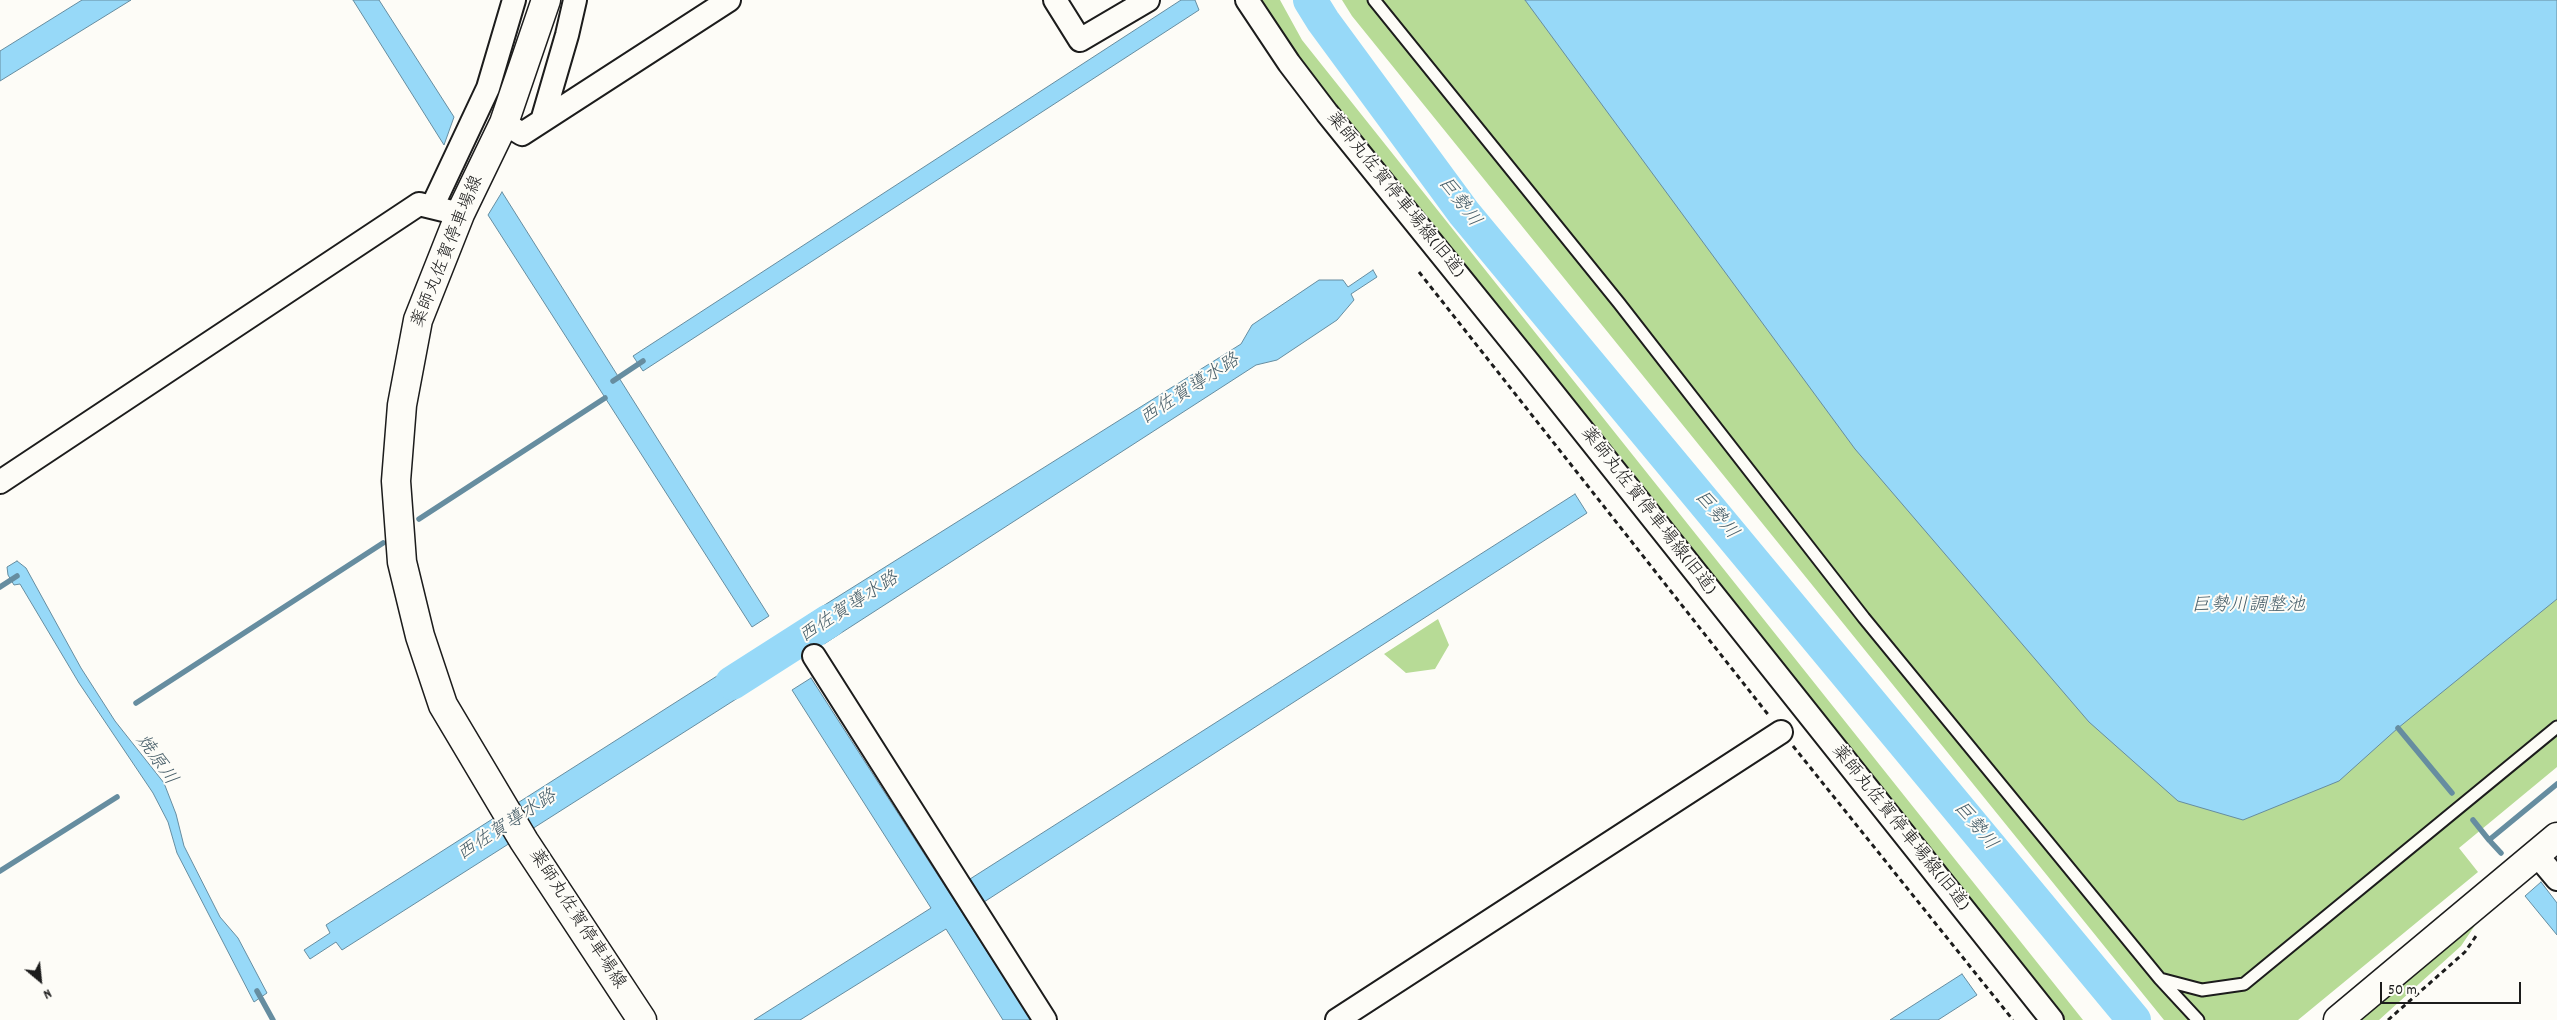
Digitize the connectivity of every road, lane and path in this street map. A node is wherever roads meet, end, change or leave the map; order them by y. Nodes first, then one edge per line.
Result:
1 (514, 0) edge
2 (546, 0) edge
3 (575, 0) edge
4 (729, 0) edge
5 (1054, 0) edge
6 (1148, 0) edge
7 (1248, 0) edge
8 (1374, 0) edge
9 (542, 121) junction
10 (504, 123) junction
11 (432, 208) junction
12 (460, 214) junction
13 (1419, 272) dead end
14 (0, 482) edge
15 (814, 656) dead end
16 (2557, 727) edge
17 (1781, 732) junction
18 (2557, 837) edge
19 (2536, 854) junction
20 (2557, 879) edge
21 (2482, 930) dead end
22 (2160, 979) junction
23 (642, 1020) edge
24 (1045, 1020) edge
25 (1337, 1020) edge
26 (2013, 1020) edge
27 (2052, 1020) edge
28 (2198, 1020) edge
29 (2338, 1020) edge
30 (2388, 1020) edge

1 - 11 street
2 - 10 main road, 薬師丸佐賀停車場線
3 - 9 street
4 - 9 street
5 - 6 street
7 - 27 street, 薬師丸佐賀停車場線(旧道)
8 - 22 lane
9 - 10 street
10 - 12 main road, 薬師丸佐賀停車場線
11 - 12 street
11 - 14 street
12 - 23 main road, 薬師丸佐賀停車場線
13 - 17 path
15 - 24 street
16 - 22 lane
17 - 25 street
17 - 26 path
18 - 19 main road
19 - 20 street
19 - 29 main road
21 - 30 path
22 - 28 lane

